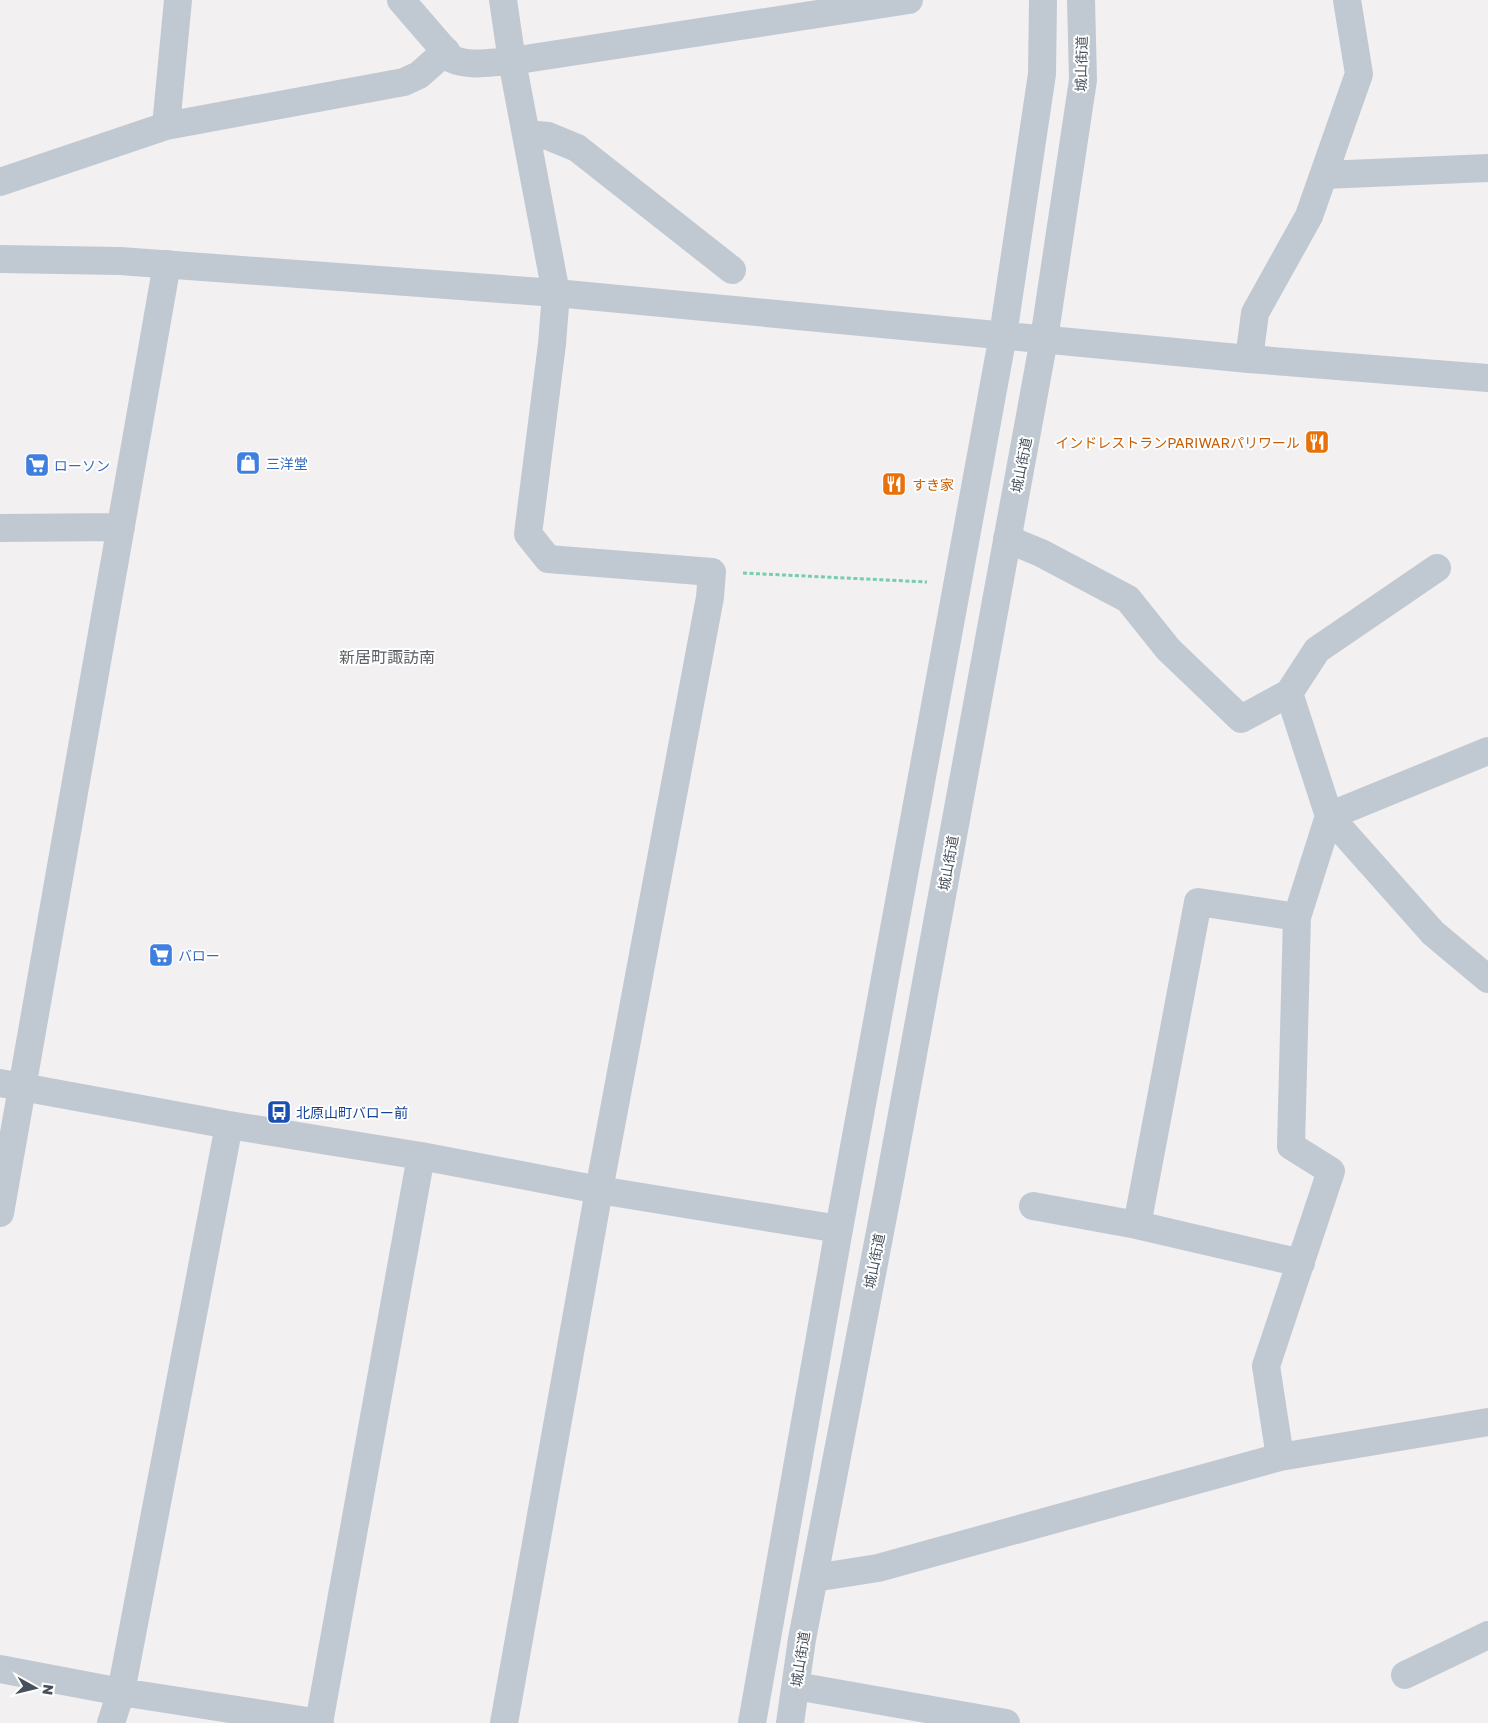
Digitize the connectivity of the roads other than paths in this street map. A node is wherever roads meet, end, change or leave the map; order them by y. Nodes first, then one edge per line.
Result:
1 (178, 0) edge
2 (401, 0) edge
3 (503, 0) edge
4 (909, 0) edge
5 (1043, 0) edge
6 (1081, 0) edge
7 (1347, 0) edge
8 (753, 12) edge
9 (446, 51) junction
10 (512, 61) junction
11 (166, 126) junction
12 (526, 134) junction
13 (1488, 168) edge
14 (1324, 175) junction
15 (0, 182) edge
16 (0, 259) edge
17 (167, 264) junction
18 (732, 270) dead end
19 (556, 292) junction
20 (1003, 336) junction
21 (1044, 339) junction
22 (1249, 359) junction
23 (1488, 378) edge
24 (0, 528) edge
25 (121, 528) junction
26 (1007, 539) junction
27 (1437, 568) dead end
28 (1289, 693) junction
29 (1488, 751) edge
30 (1329, 816) junction
31 (1297, 917) junction
32 (1488, 978) edge
33 (11, 1085) edge
34 (228, 1125) junction
35 (421, 1156) junction
36 (599, 1190) junction
37 (1033, 1206) dead end
38 (0, 1213) edge
39 (1137, 1224) junction
40 (839, 1229) junction
41 (1301, 1263) junction
42 (1488, 1422) edge
43 (1280, 1457) junction
44 (814, 1578) junction
45 (1488, 1635) edge
46 (0, 1669) edge
47 (1405, 1675) dead end
48 (796, 1686) junction
49 (121, 1692) junction
50 (111, 1723) edge
51 (319, 1723) edge
52 (504, 1723) edge
53 (752, 1723) edge
54 (790, 1723) edge
55 (1006, 1723) edge

1 - 11 street
2 - 9 street
3 - 10 street
4 - 8 street
5 - 20 street
6 - 21 street, 城山街道
7 - 14 street
8 - 10 street
9 - 10 street
9 - 11 street
10 - 12 street
11 - 15 street
12 - 18 street
12 - 19 street
13 - 14 street
14 - 22 street
16 - 17 street
17 - 19 street
17 - 25 street
19 - 20 street
19 - 36 street
20 - 21 street
20 - 40 street
21 - 22 street
21 - 26 street, 城山街道
22 - 23 street
24 - 25 street
25 - 33 street
26 - 28 street
26 - 44 street, 城山街道
27 - 28 street
28 - 30 street
29 - 30 street
30 - 31 street
30 - 32 street
31 - 39 street
31 - 41 street
33 - 34 street
33 - 38 street
34 - 35 street
34 - 49 street
35 - 36 street
35 - 51 street
36 - 40 street
36 - 52 street
37 - 39 street
39 - 41 street
40 - 53 street
41 - 43 street
42 - 43 street
43 - 44 street
44 - 48 street, 城山街道
45 - 47 street
46 - 49 street
48 - 54 street, 城山街道
48 - 55 street
49 - 50 street
49 - 51 street

